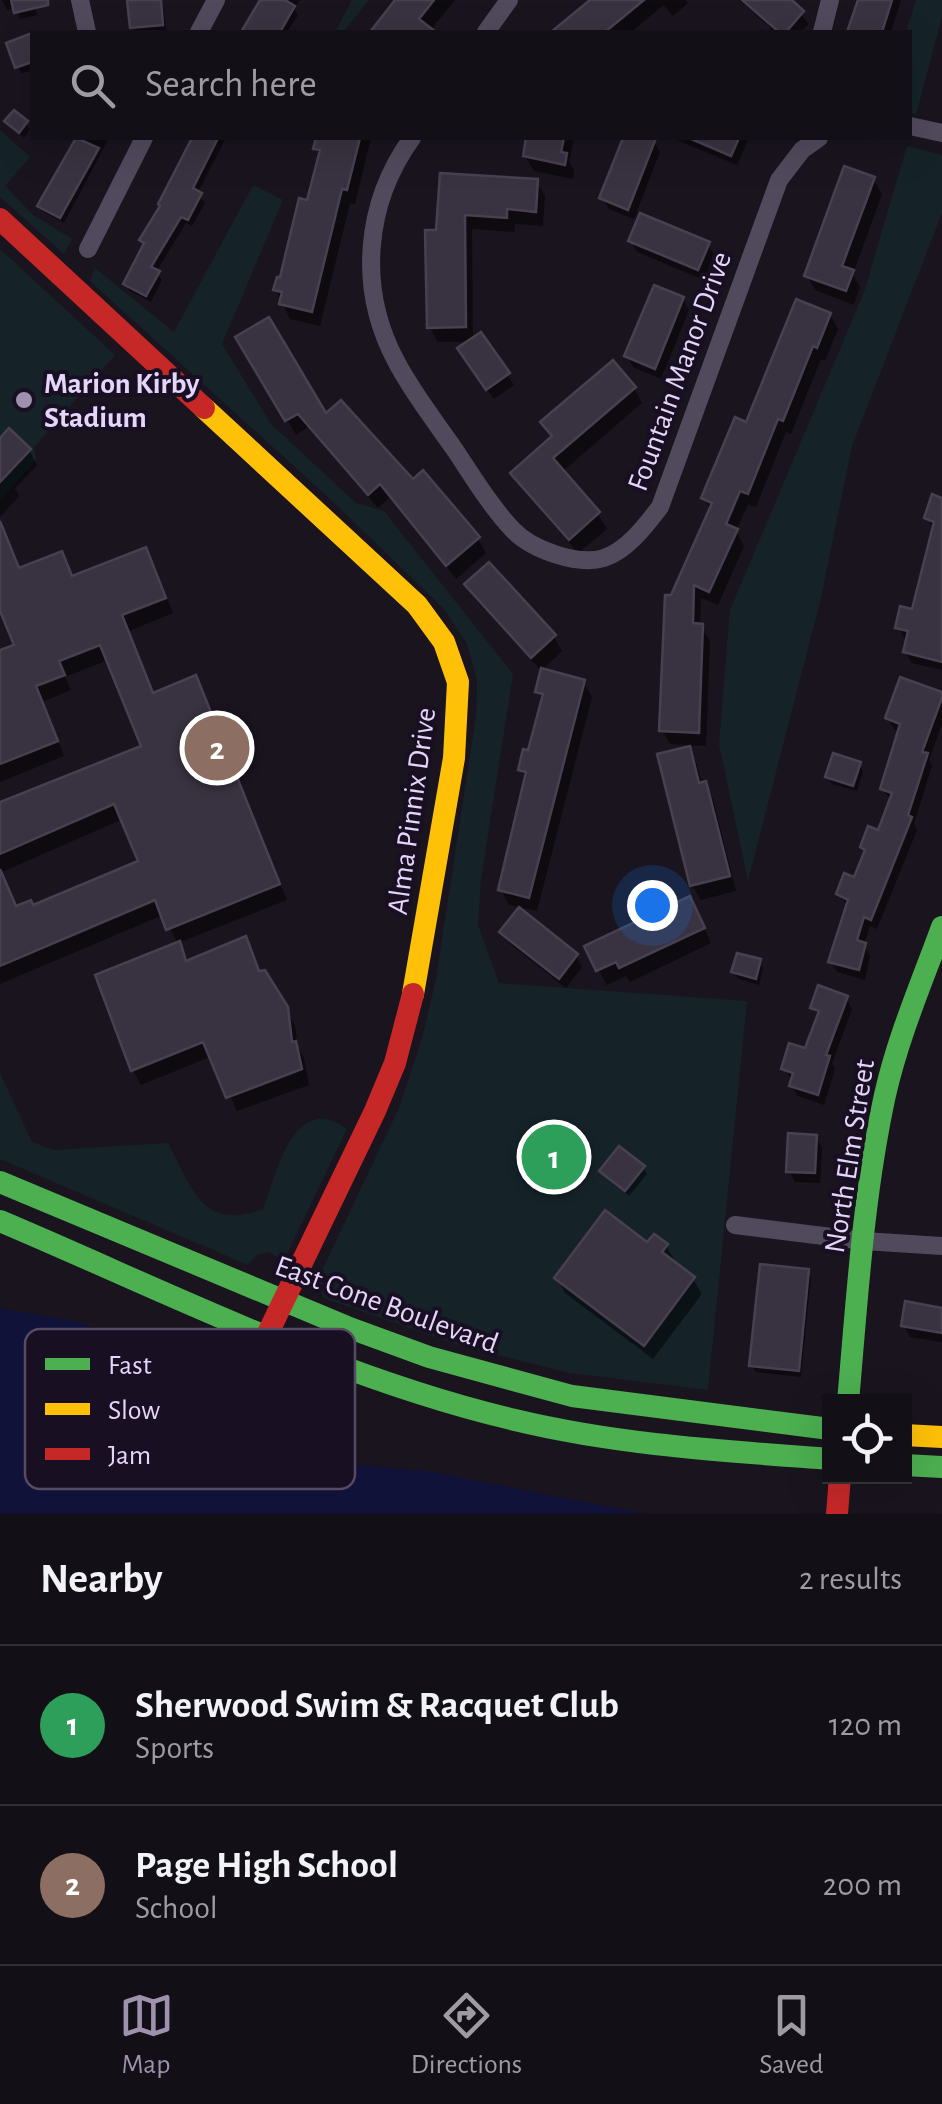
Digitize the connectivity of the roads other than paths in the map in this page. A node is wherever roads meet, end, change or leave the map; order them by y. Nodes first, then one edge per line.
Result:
1 (80, 0) edge
2 (216, 0) edge
3 (509, 0) edge
4 (830, 0) edge
5 (87, 30) edge
6 (200, 30) edge
7 (487, 30) edge
8 (822, 30) edge
9 (912, 126) edge
10 (942, 133) edge
11 (143, 140) edge
12 (411, 140) edge
13 (816, 140) edge
14 (0, 218) edge
15 (88, 249) dead end
16 (942, 927) edge
17 (0, 1182) edge
18 (0, 1221) edge
19 (735, 1225) dead end
20 (864, 1241) junction
21 (942, 1246) edge
22 (285, 1299) junction
23 (256, 1329) edge
24 (270, 1329) edge
25 (355, 1366) edge
26 (849, 1394) edge
27 (822, 1428) edge
28 (912, 1435) edge
29 (942, 1437) edge
30 (822, 1458) edge
31 (912, 1465) edge
32 (942, 1467) edge
33 (840, 1484) edge
34 (838, 1514) edge

1 - 5 street
2 - 6 street
3 - 7 street
4 - 8 street
9 - 10 street
11 - 15 street
12 - 13 street, Fountain Manor Drive
14 - 22 main road, Alma Pinnix Drive
16 - 20 main road, North Elm Street
17 - 22 main road, East Cone Boulevard
18 - 23 main road
19 - 20 street
20 - 21 street
20 - 26 main road, North Elm Street
22 - 24 main road, Alma Pinnix Drive
22 - 27 main road, East Cone Boulevard
25 - 30 main road
28 - 29 main road
31 - 32 main road
33 - 34 main road

